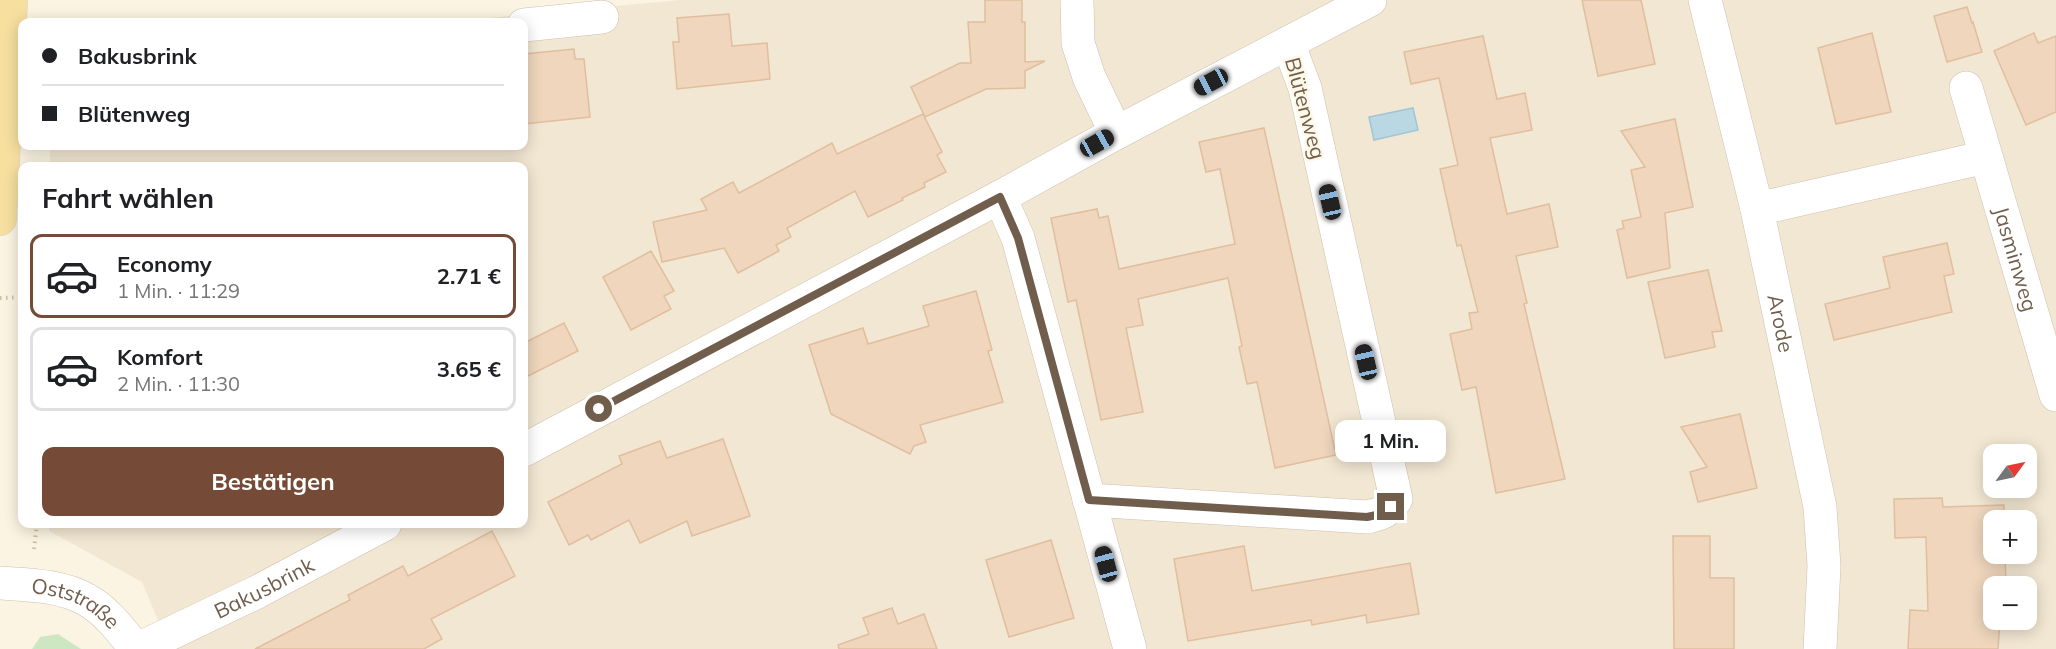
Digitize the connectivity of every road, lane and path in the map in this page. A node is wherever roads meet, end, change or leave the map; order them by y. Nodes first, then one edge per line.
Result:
1 (11, 0) edge
2 (1077, 0) edge
3 (1370, 0) edge
4 (1705, 0) edge
5 (602, 17) dead end
6 (528, 25) edge
7 (1288, 42) junction
8 (15, 69) edge
9 (1966, 88) dead end
10 (1116, 133) junction
11 (1986, 157) junction
12 (1000, 197) junction
13 (1757, 209) junction
14 (0, 219) edge
15 (18, 297) edge
16 (0, 298) edge
17 (2056, 395) edge
18 (528, 448) edge
19 (1089, 500) junction
20 (377, 528) edge
21 (0, 583) edge
22 (137, 649) edge
23 (1130, 649) edge
24 (1820, 649) edge

1 - 8 main road
2 - 10 street
3 - 7 street
4 - 13 street, Arode
5 - 6 street
7 - 10 street
7 - 19 street, Blütenweg
8 - 14 main road
9 - 11 street, Jasminweg
10 - 12 street
11 - 13 street
11 - 17 street, Jasminweg
12 - 18 street
12 - 19 street
13 - 24 street, Arode
15 - 16 path
19 - 23 street
20 - 22 street, Bakusbrink
21 - 22 street, Oststraße

